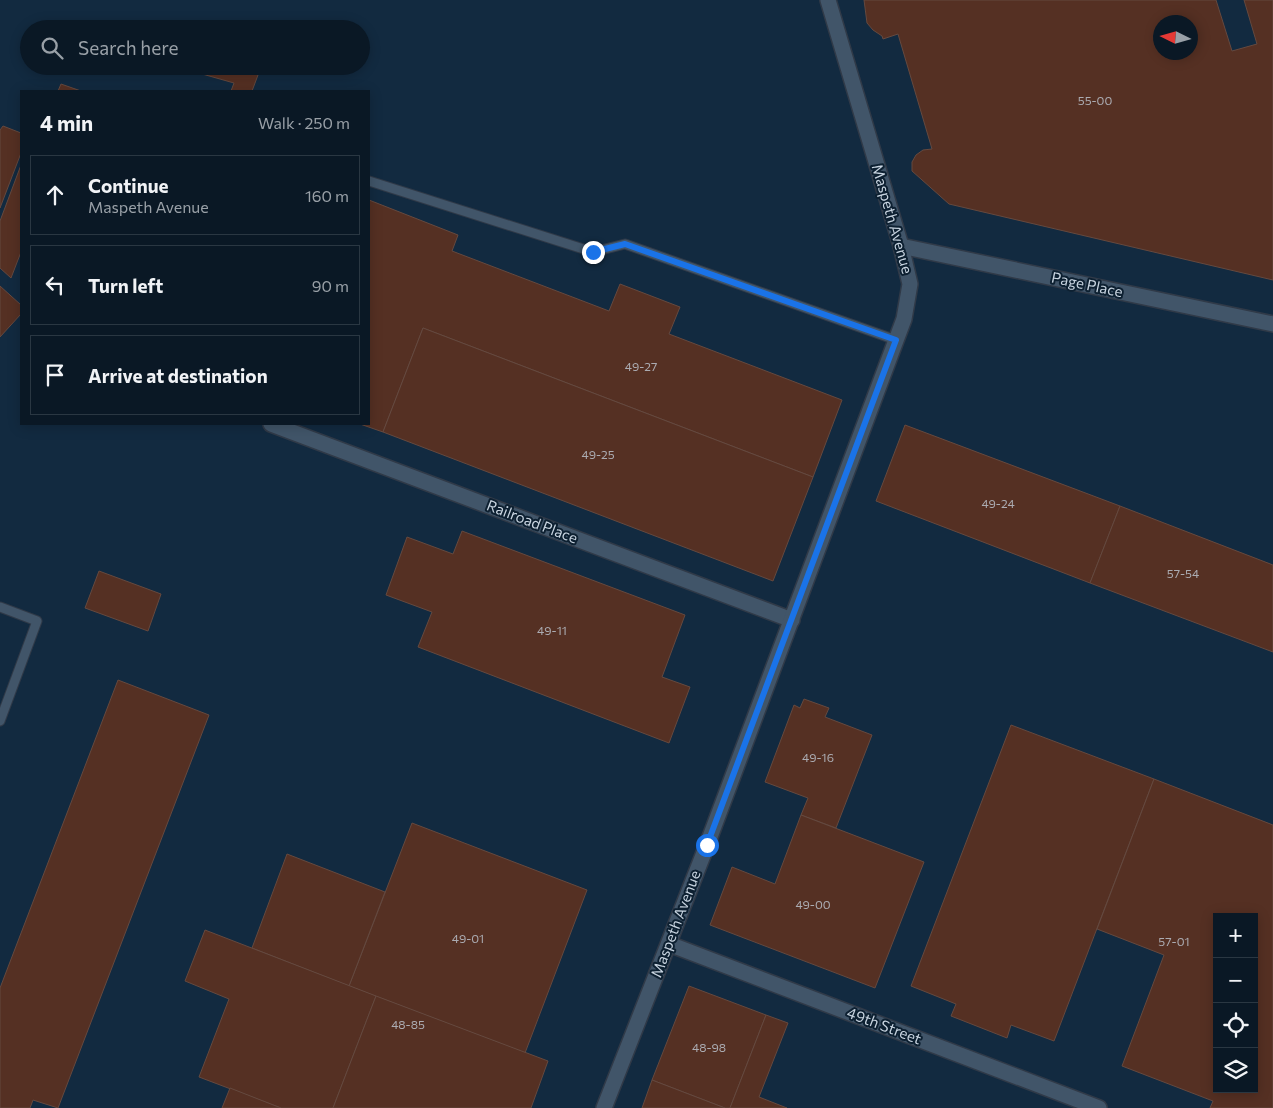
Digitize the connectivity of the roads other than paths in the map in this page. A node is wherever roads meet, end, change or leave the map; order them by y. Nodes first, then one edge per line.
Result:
1 (828, 0) edge
2 (370, 181) edge
3 (901, 246) junction
4 (1273, 324) edge
5 (896, 340) junction
6 (274, 425) edge
7 (0, 607) edge
8 (792, 620) junction
9 (0, 721) edge
10 (669, 944) junction
11 (604, 1108) edge
12 (1099, 1108) edge

1 - 3 street, Maspeth Avenue
2 - 5 lane
3 - 4 street, Page Place
3 - 5 street, Maspeth Avenue
5 - 8 street, Maspeth Avenue
6 - 8 street, Railroad Place
7 - 9 lane
8 - 10 street, Maspeth Avenue
10 - 11 street, Maspeth Avenue
10 - 12 street, 49th Street

